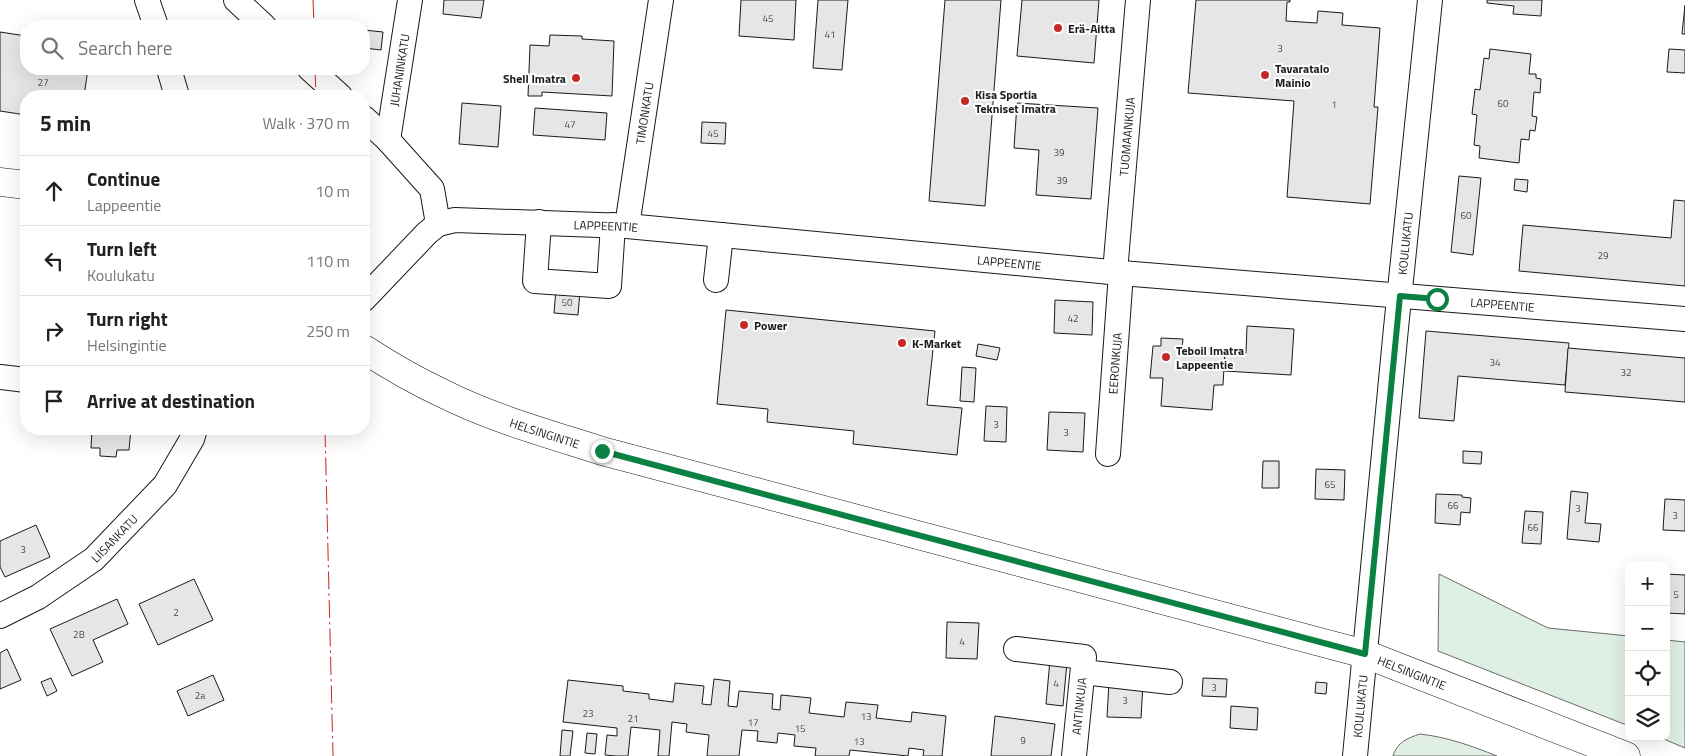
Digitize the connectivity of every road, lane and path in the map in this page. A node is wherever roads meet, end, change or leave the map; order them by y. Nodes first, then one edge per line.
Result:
1 (147, 0) edge
2 (236, 0) edge
3 (410, 0) edge
4 (661, 0) edge
5 (1138, 0) edge
6 (1430, 0) edge
7 (154, 20) edge
8 (258, 20) edge
9 (171, 75) edge
10 (317, 75) edge
11 (174, 90) edge
12 (333, 90) edge
13 (370, 124) edge
14 (388, 140) junction
15 (0, 182) edge
16 (20, 184) edge
17 (539, 222) junction
18 (438, 224) junction
19 (620, 226) junction
20 (721, 235) junction
21 (1118, 273) junction
22 (716, 280) dead end
23 (370, 293) edge
24 (1400, 296) junction
25 (1685, 319) edge
26 (370, 353) edge
27 (0, 377) edge
28 (20, 379) edge
29 (193, 435) edge
30 (1108, 454) dead end
31 (0, 616) edge
32 (1016, 649) dead end
33 (1365, 654) junction
34 (1084, 664) junction
35 (1170, 682) dead end
36 (1074, 756) edge
37 (1355, 756) edge
38 (1626, 756) edge

1 - 7 street
2 - 8 street
3 - 14 street, JUHANINKATU
4 - 19 street, TIMONKATU
5 - 21 street, TUOMAANKUJA
6 - 24 street, KOULUKATU
9 - 11 street
10 - 12 street
13 - 14 street
14 - 18 street
15 - 16 main road
17 - 18 street, LAPPEENTIE
17 - 19 street, LAPPEENTIE
17 - 19 street, TIMONKATU
18 - 23 street
19 - 20 street, LAPPEENTIE
20 - 21 street, LAPPEENTIE
20 - 22 street
21 - 24 street, LAPPEENTIE
21 - 30 street, EERONKUJA
24 - 25 street, LAPPEENTIE
24 - 33 street, KOULUKATU
26 - 33 main road, HELSINGINTIE
27 - 28 street
29 - 31 street, LIISANKATU
32 - 34 street
33 - 37 street, KOULUKATU
33 - 38 main road, HELSINGINTIE
34 - 35 street
34 - 36 street, ANTINKUJA

